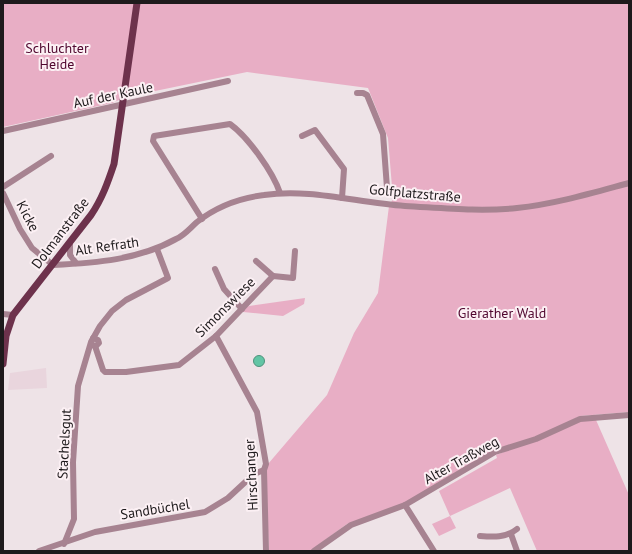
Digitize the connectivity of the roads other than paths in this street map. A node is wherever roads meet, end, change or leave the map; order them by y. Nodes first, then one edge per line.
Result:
1 (137, 3) edge
2 (228, 81) dead end
3 (357, 93) dead end
4 (123, 104) junction
5 (3, 131) edge
6 (302, 136) dead end
7 (51, 156) dead end
8 (629, 183) edge
9 (3, 187) edge
10 (387, 188) dead end
11 (3, 193) edge
12 (280, 193) junction
13 (342, 198) junction
14 (202, 218) junction
15 (70, 243) junction
16 (157, 249) junction
17 (295, 251) dead end
18 (256, 261) dead end
19 (76, 263) junction
20 (53, 265) junction
21 (215, 268) dead end
22 (273, 276) junction
23 (242, 309) junction
24 (3, 314) edge
25 (13, 315) junction
26 (216, 336) junction
27 (93, 345) junction
28 (3, 364) edge
29 (629, 414) edge
30 (264, 470) junction
31 (405, 505) junction
32 (517, 529) dead end
33 (511, 534) junction
34 (480, 536) dead end
35 (64, 544) junction
36 (54, 549) edge
37 (39, 551) edge
38 (266, 551) edge
39 (314, 551) edge
40 (434, 551) edge
41 (517, 551) edge

1 - 4 main road, Dolmanstraße
2 - 4 street, Auf der Kaule
3 - 10 street
4 - 5 street, Auf der Kaule
4 - 15 main road, Dolmanstraße
6 - 13 street
7 - 9 street
8 - 13 street, Golfplatzstraße
11 - 20 street, Kicke
12 - 13 street, Golfplatzstraße
12 - 14 street, Golfplatzstraße
12 - 14 street
14 - 16 street, Alt Refrath
15 - 19 street
15 - 20 main road, Dolmanstraße
16 - 19 street, Alt Refrath
16 - 27 street, Stachelsgut
17 - 22 street, Simonswiese
18 - 22 street, Simonswiese
19 - 20 street, Alt Refrath
20 - 25 main road, Dolmanstraße
21 - 23 street
22 - 23 street, Simonswiese
23 - 26 street, Simonswiese
24 - 25 street
25 - 28 main road, Dolmanstraße
26 - 27 street, Simonswiese
26 - 30 street, Hirschanger
27 - 35 street, Stachelsgut
29 - 31 street, Alter Traßweg
30 - 35 street, Sandbüchel
30 - 38 street, Hirschanger
31 - 39 street, Alter Traßweg
31 - 40 street
32 - 33 street
33 - 34 street
33 - 41 street
35 - 36 street, Sandbüchel
36 - 37 street, Sandbüchel

